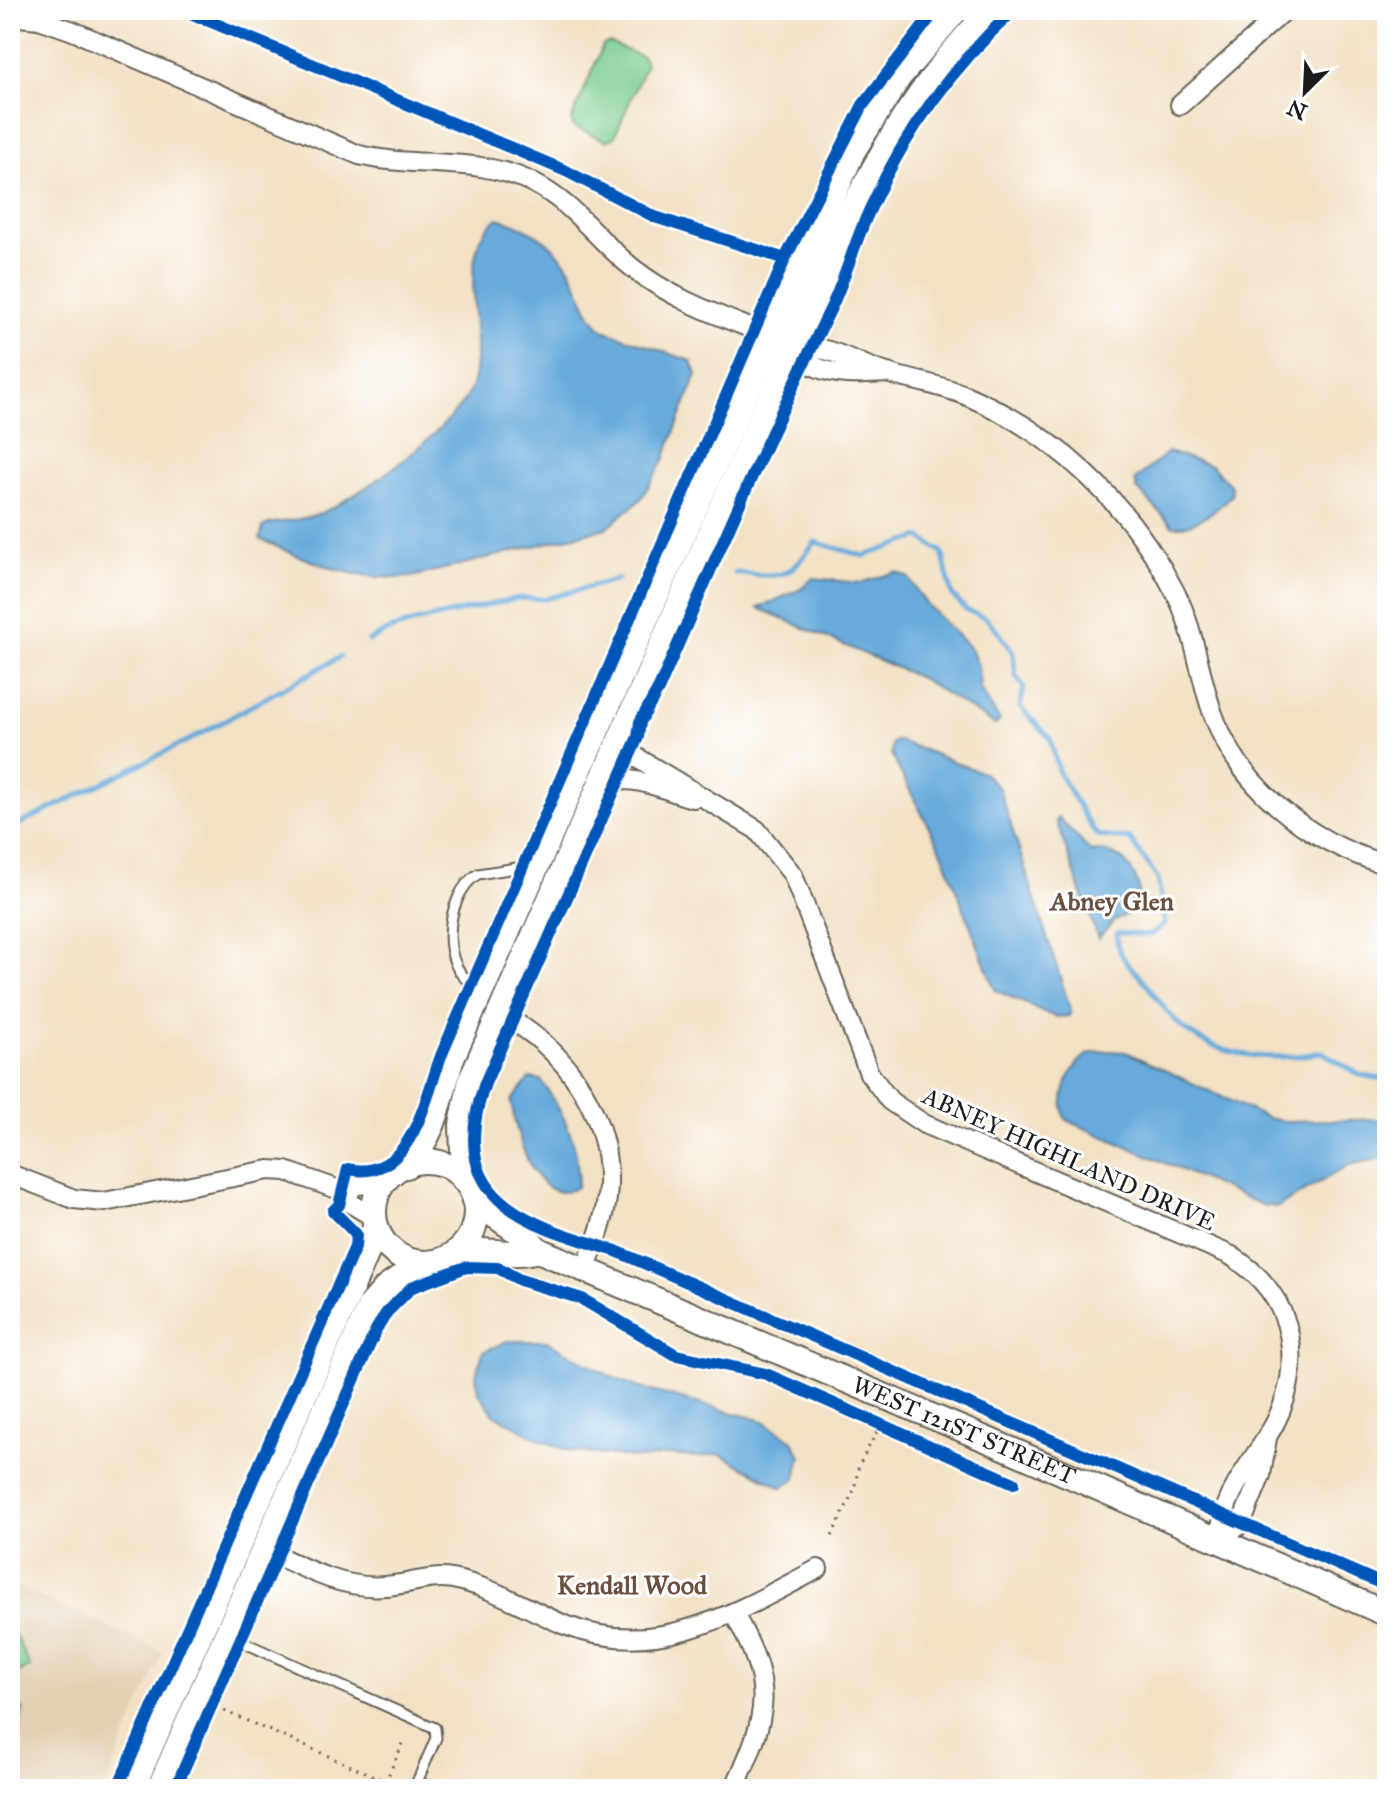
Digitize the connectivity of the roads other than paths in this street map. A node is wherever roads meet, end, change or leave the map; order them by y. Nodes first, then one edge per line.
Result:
1 (956, 10) edge
2 (991, 10) edge
3 (1285, 10) edge
4 (10, 16) edge
5 (1180, 105) dead end
6 (780, 341) junction
7 (624, 728) junction
8 (597, 789) junction
9 (719, 805) junction
10 (537, 865) junction
11 (1387, 865) edge
12 (483, 988) junction
13 (499, 1014) junction
14 (406, 1166) junction
15 (10, 1174) edge
16 (384, 1183) junction
17 (469, 1190) junction
18 (348, 1193) junction
19 (375, 1221) junction
20 (538, 1250) junction
21 (457, 1252) junction
22 (422, 1263) junction
23 (585, 1268) junction
24 (1219, 1541) junction
25 (264, 1549) junction
26 (818, 1569) dead end
27 (734, 1614) junction
28 (1387, 1614) edge
29 (227, 1635) junction
30 (416, 1785) edge
31 (132, 1789) edge
32 (159, 1789) edge
33 (434, 1789) edge
34 (734, 1789) edge

1 - 6 street
2 - 6 street
3 - 5 street
4 - 6 street
6 - 7 street
6 - 10 street
6 - 11 street
7 - 8 street
7 - 9 street, ABNEY HIGHLAND DRIVE
8 - 9 street, ABNEY HIGHLAND DRIVE
8 - 13 street
9 - 24 street, ABNEY HIGHLAND DRIVE
10 - 12 street
10 - 12 lane
12 - 14 street
13 - 17 street
13 - 23 street
14 - 16 street
14 - 17 street
15 - 18 street
16 - 18 street
16 - 19 street
17 - 20 street, WEST 121ST STREET
17 - 21 street
18 - 19 street
19 - 22 street
19 - 31 street
20 - 21 street, WEST 121ST STREET
20 - 23 street, WEST 121ST STREET
21 - 22 street
22 - 25 street
23 - 24 street, WEST 121ST STREET
24 - 28 street, WEST 121ST STREET
25 - 27 street
25 - 29 street
26 - 27 street
27 - 34 street
29 - 30 lane
29 - 32 street
30 - 33 lane

